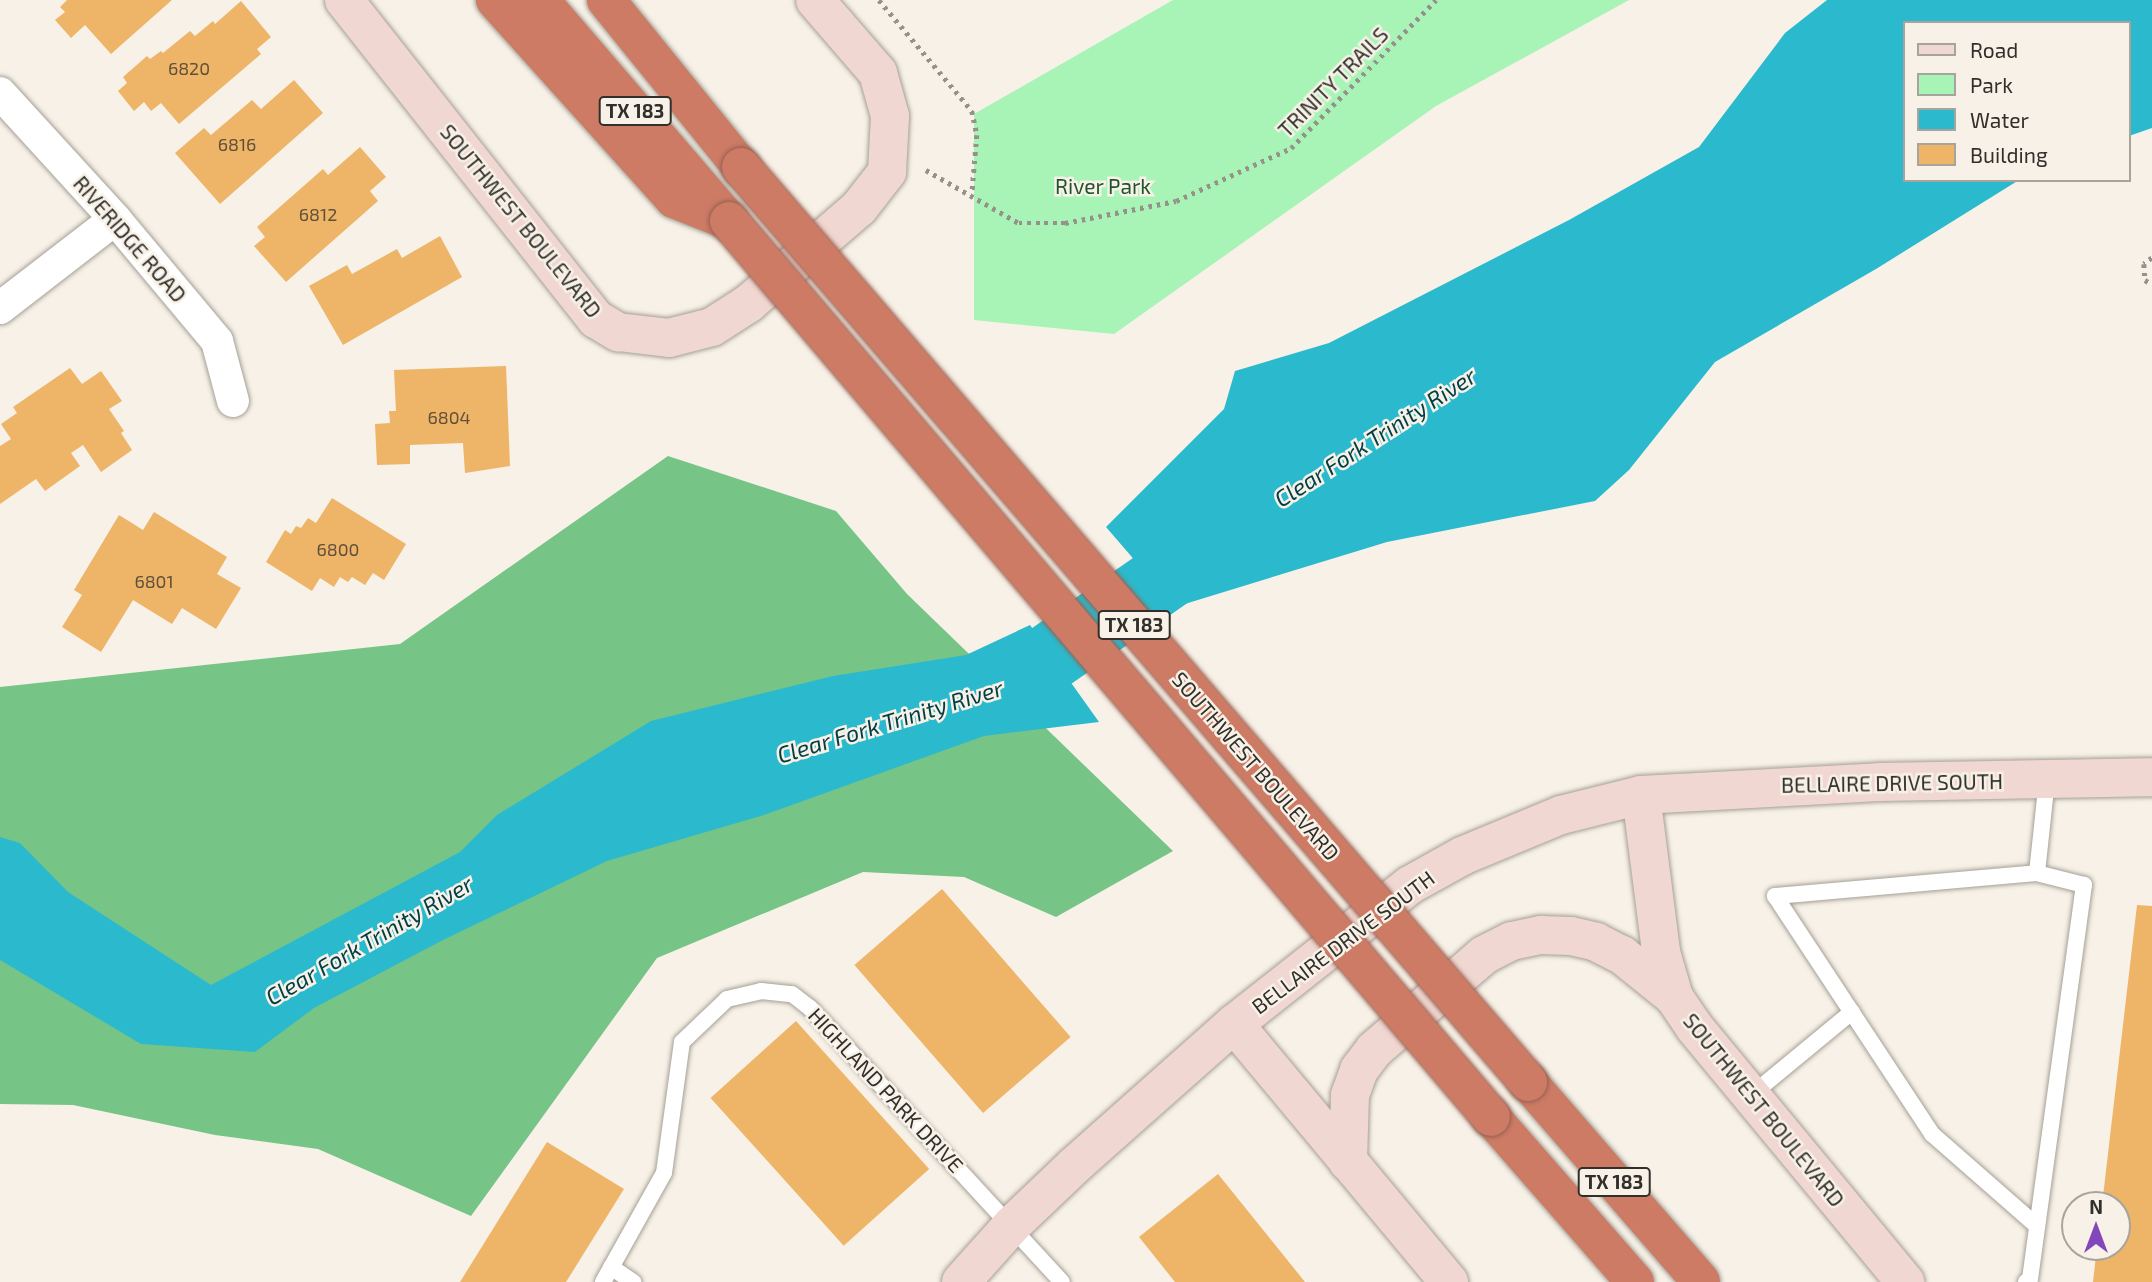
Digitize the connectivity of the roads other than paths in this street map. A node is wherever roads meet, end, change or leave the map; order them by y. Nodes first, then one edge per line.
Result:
1 (344, 0) edge
2 (495, 0) edge
3 (540, 0) edge
4 (606, 0) edge
5 (815, 0) edge
6 (0, 93) edge
7 (115, 219) junction
8 (729, 222) junction
9 (0, 308) edge
10 (233, 401) dead end
11 (2152, 777) edge
12 (2047, 780) junction
13 (1641, 795) junction
14 (2037, 873) junction
15 (1674, 997) junction
16 (1852, 1012) junction
17 (1234, 1024) junction
18 (1750, 1096) junction
19 (1496, 1122) junction
20 (1348, 1162) junction
21 (1012, 1225) junction
22 (2037, 1226) junction
23 (611, 1267) junction
24 (603, 1282) edge
25 (633, 1282) edge
26 (961, 1282) edge
27 (1062, 1282) edge
28 (1449, 1282) edge
29 (1602, 1282) edge
30 (1635, 1282) edge
31 (1701, 1282) edge
32 (1905, 1282) edge
33 (2026, 1282) edge

1 - 5 street, SOUTHWEST BOULEVARD
2 - 8 highway
3 - 8 highway, TX 183
4 - 31 highway, SOUTHWEST BOULEVARD / TX 183, bridge
6 - 7 street, RIVERIDGE ROAD
7 - 9 street
7 - 10 street, RIVERIDGE ROAD
8 - 19 highway, TX 183, bridge
11 - 12 street, BELLAIRE DRIVE SOUTH
12 - 13 street, BELLAIRE DRIVE SOUTH
12 - 14 lane
13 - 15 street, SOUTHWEST BOULEVARD
13 - 17 street, BELLAIRE DRIVE SOUTH
14 - 16 lane
14 - 22 lane
15 - 18 street, SOUTHWEST BOULEVARD
15 - 20 street
16 - 18 lane
16 - 22 lane
17 - 20 street
17 - 21 street, BELLAIRE DRIVE SOUTH
18 - 32 street, SOUTHWEST BOULEVARD
19 - 29 highway
19 - 30 highway, TX 183
20 - 28 street
21 - 23 lane, HIGHLAND PARK DRIVE
21 - 26 street, BELLAIRE DRIVE SOUTH
21 - 27 lane, HIGHLAND PARK DRIVE
22 - 33 lane
23 - 24 lane, HIGHLAND PARK DRIVE
23 - 25 lane

